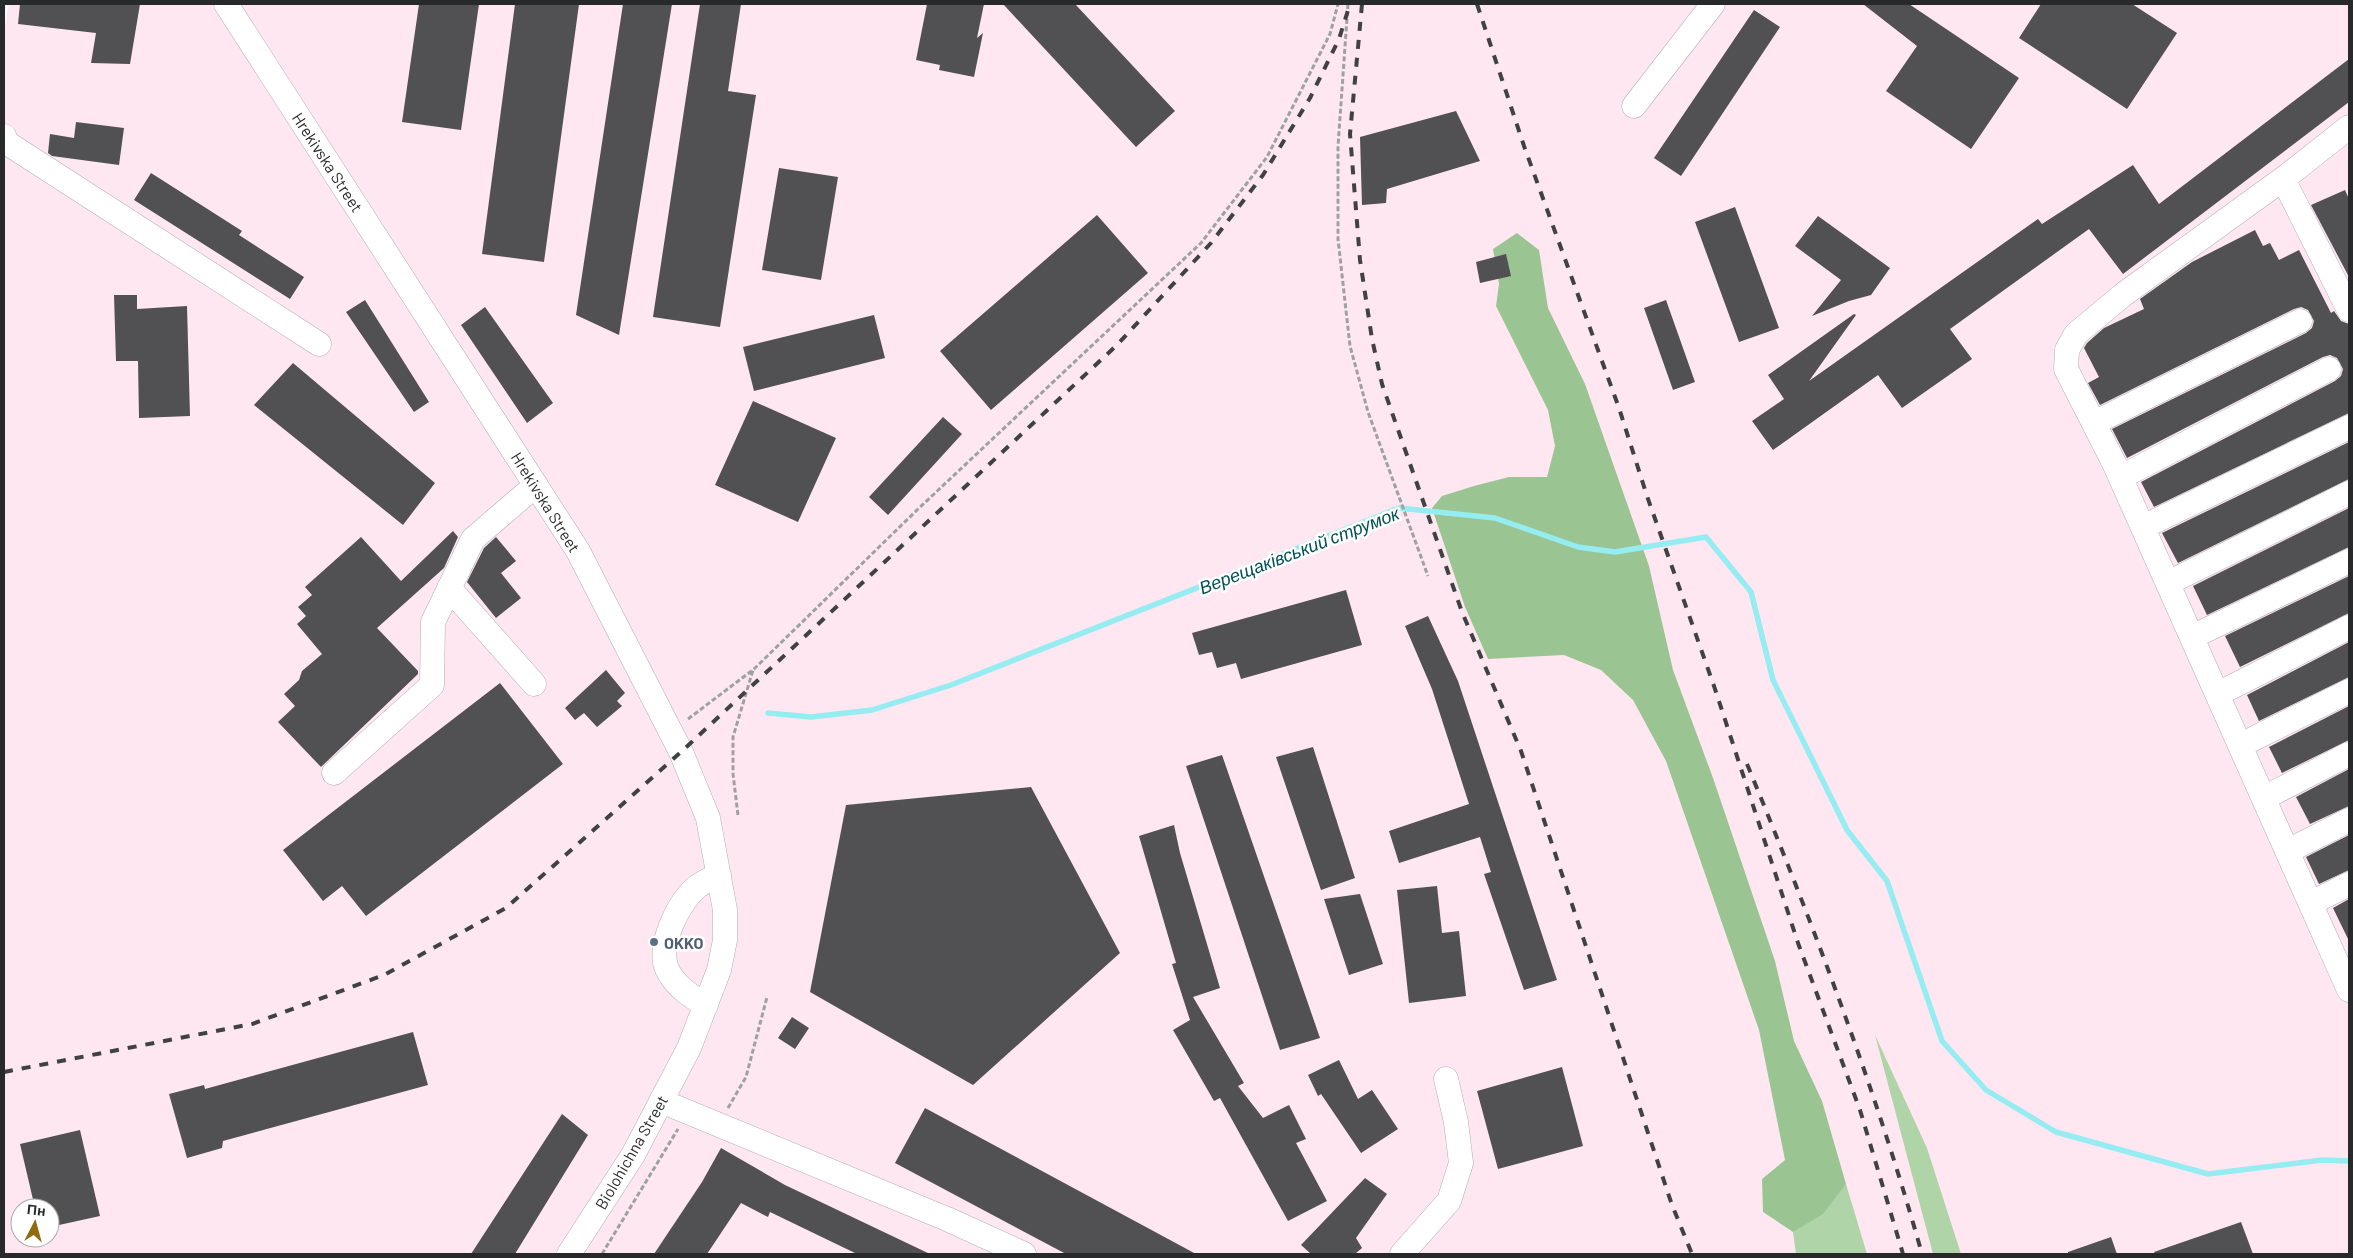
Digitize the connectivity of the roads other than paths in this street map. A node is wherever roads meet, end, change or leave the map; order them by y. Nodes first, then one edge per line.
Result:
1 (226, 4) edge
2 (1713, 4) edge
3 (1634, 106) dead end
4 (2349, 127) edge
5 (4, 136) edge
6 (2283, 179) junction
7 (2349, 310) edge
8 (2300, 321) dead end
9 (319, 344) dead end
10 (2328, 369) dead end
11 (2094, 423) junction
12 (2349, 427) edge
13 (2121, 477) junction
14 (536, 485) junction
15 (2349, 493) edge
16 (2143, 527) junction
17 (2349, 561) edge
18 (2168, 583) junction
19 (450, 588) junction
20 (2349, 627) edge
21 (2192, 637) junction
22 (534, 684) dead end
23 (2349, 691) edge
24 (2218, 694) junction
25 (2240, 745) junction
26 (2349, 754) edge
27 (334, 773) dead end
28 (2264, 798) junction
29 (2349, 820) edge
30 (2288, 851) junction
31 (718, 875) junction
32 (2349, 884) edge
33 (2310, 903) junction
34 (2341, 949) edge
35 (2349, 990) edge
36 (706, 1005) junction
37 (690, 1048) joint
38 (1446, 1079) dead end
39 (662, 1101) junction
40 (570, 1254) edge
41 (1024, 1254) edge
42 (1402, 1254) edge

1 - 14 street, Hrekivska Street
2 - 3 street
4 - 6 street
5 - 9 street
6 - 7 street
6 - 11 street
8 - 11 street
10 - 13 street
11 - 13 street
12 - 16 street
13 - 16 street
14 - 19 street
14 - 31 street, Hrekivska Street
15 - 18 street
16 - 18 street
17 - 21 street
18 - 21 street
19 - 22 street
19 - 27 street
20 - 24 street
21 - 24 street
23 - 25 street
24 - 25 street
25 - 28 street
26 - 28 street
28 - 30 street
29 - 30 street
30 - 33 street
31 - 36 street, Hrekivska Street
31 - 36 street
32 - 33 street
33 - 34 street
34 - 35 street
36 - 37 street, Hrekivska Street
37 - 39 street, Biolohichna Street
38 - 42 street
39 - 40 street, Biolohichna Street
39 - 41 street

